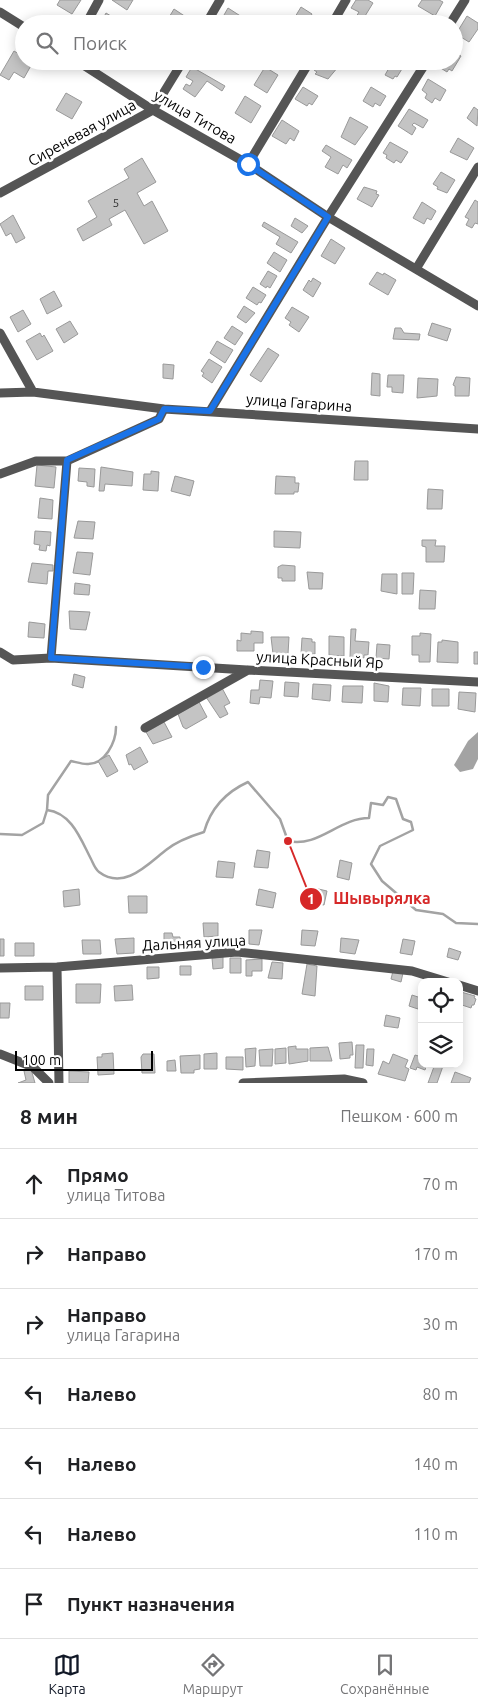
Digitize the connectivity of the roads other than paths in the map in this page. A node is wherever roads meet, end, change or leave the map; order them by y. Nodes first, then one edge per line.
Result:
1 (99, 0) edge
2 (220, 0) edge
3 (346, 0) edge
4 (466, 0) edge
5 (0, 12) edge
6 (91, 15) edge
7 (211, 15) edge
8 (337, 15) edge
9 (456, 15) edge
10 (15, 21) edge
11 (91, 70) edge
12 (177, 70) edge
13 (305, 70) edge
14 (421, 70) edge
15 (153, 110) junction
16 (248, 164) junction
17 (478, 167) edge
18 (0, 193) edge
19 (328, 217) junction
20 (416, 269) junction
21 (478, 306) edge
22 (0, 333) edge
23 (33, 392) junction
24 (0, 393) edge
25 (164, 409) junction
26 (210, 411) junction
27 (478, 429) edge
28 (67, 460) junction
29 (0, 474) edge
30 (0, 652) edge
31 (51, 658) junction
32 (248, 670) junction
33 (478, 682) edge
34 (146, 728) dead end
35 (57, 966) junction
36 (0, 968) edge
37 (436, 978) edge
38 (463, 986) edge
39 (478, 991) edge
40 (0, 1054) edge
41 (49, 1083) edge
42 (59, 1083) edge
43 (243, 1083) edge
44 (363, 1083) edge

1 - 6 street
2 - 7 street
3 - 8 street
4 - 9 street
5 - 10 street
11 - 15 street, улица Титова
12 - 15 street, Сиреневая улица
13 - 16 street
14 - 19 street
15 - 16 street, улица Титова
15 - 18 street, Сиреневая улица
16 - 19 street, улица Титова
17 - 20 street
19 - 20 street, улица Титова
19 - 26 street
20 - 21 street, улица Титова
22 - 23 street
23 - 24 street, улица Гагарина
23 - 25 street, улица Гагарина
25 - 26 street, улица Гагарина
25 - 28 street
26 - 27 street, улица Гагарина
28 - 29 street
28 - 31 street
30 - 31 street
31 - 32 street
32 - 33 street, улица Красный Яр
32 - 34 street, улица Красный Яр
35 - 36 street, Дальняя улица
35 - 37 street, Дальняя улица
35 - 42 street
38 - 39 street
40 - 41 street
43 - 44 street

